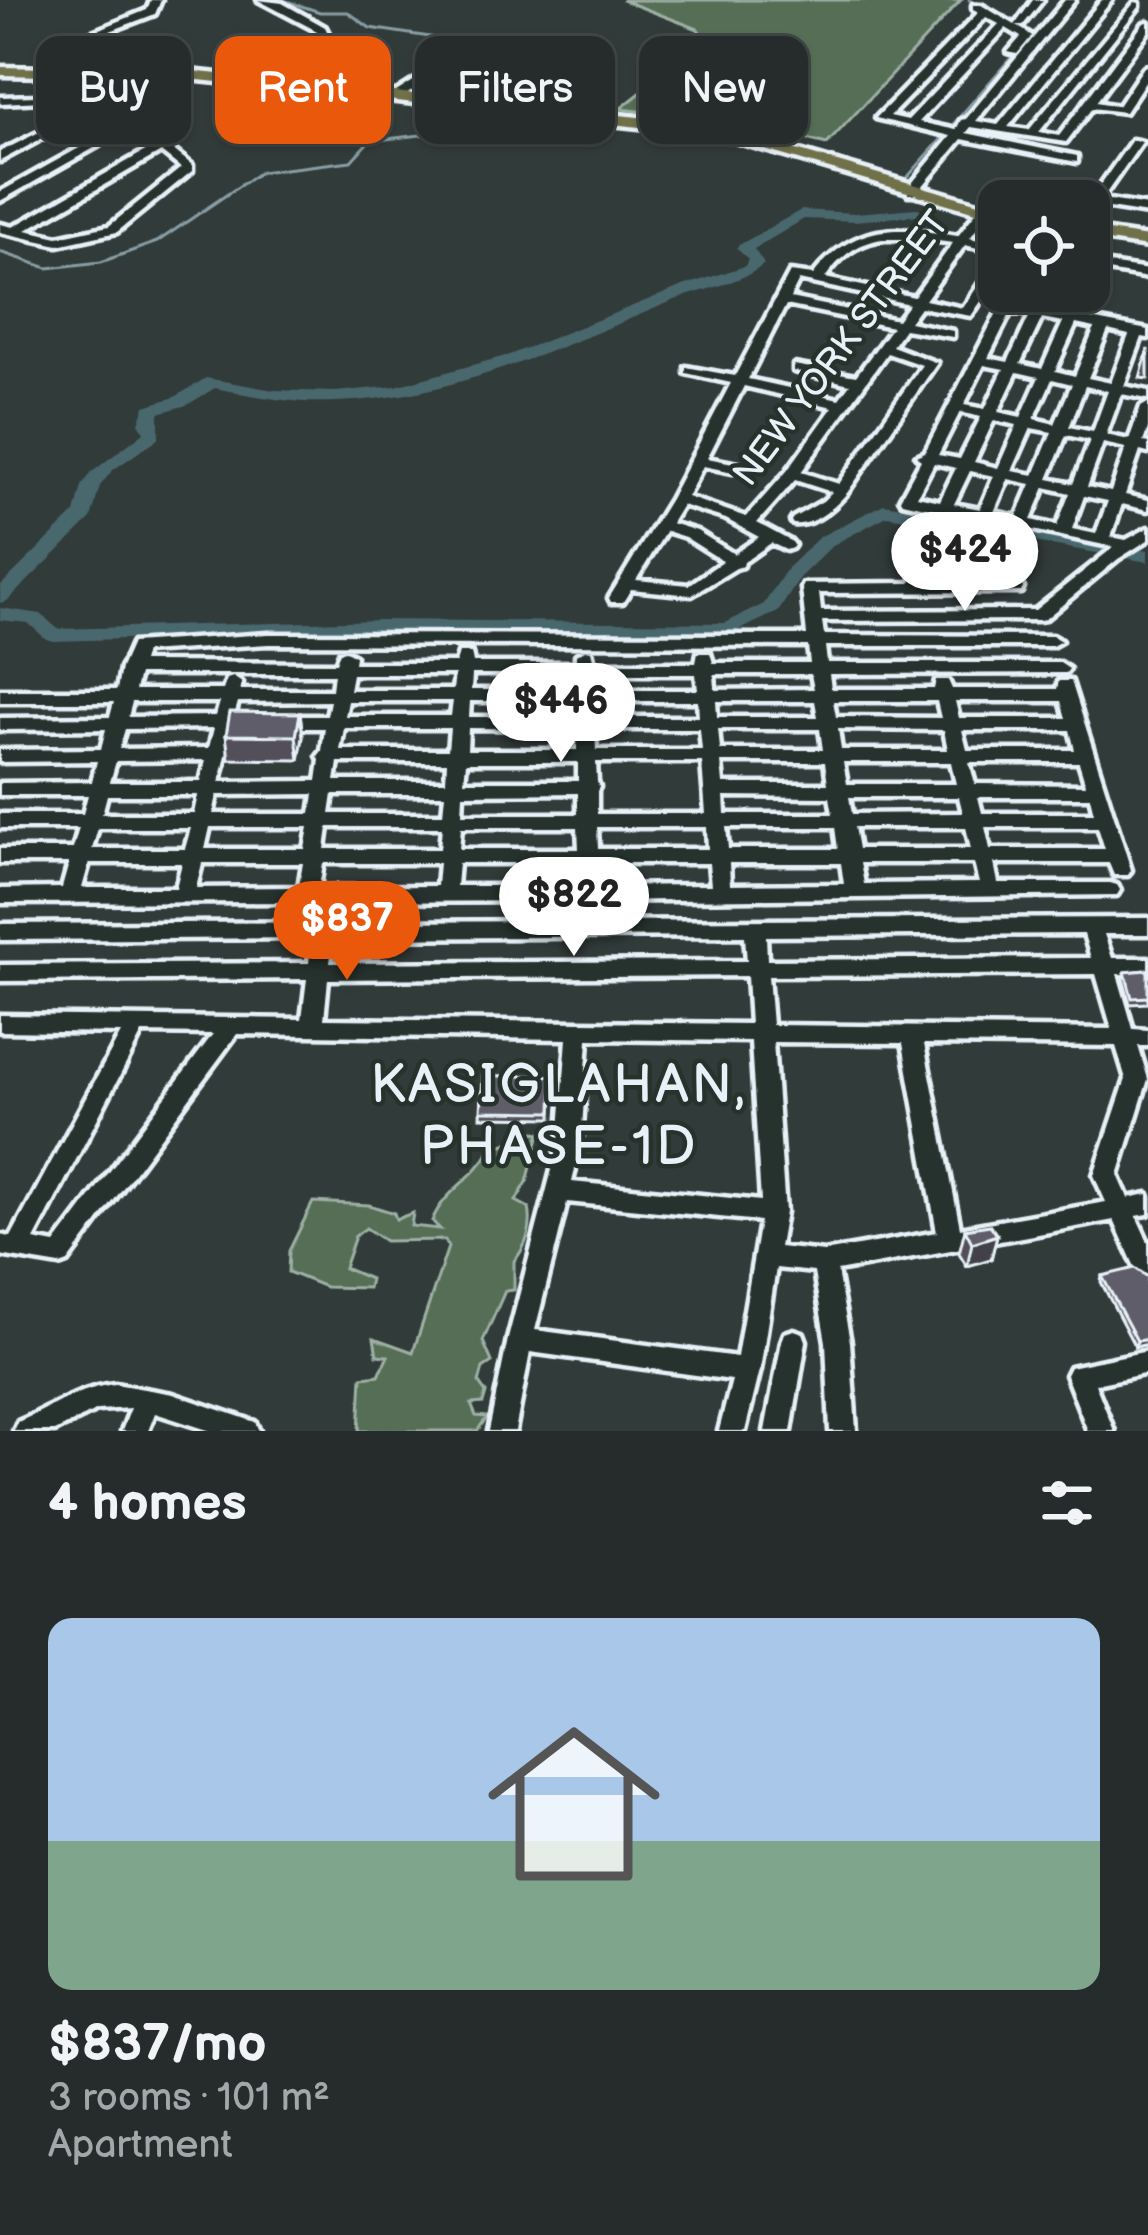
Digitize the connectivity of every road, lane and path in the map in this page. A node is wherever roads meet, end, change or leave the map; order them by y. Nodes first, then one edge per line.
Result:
1 (156, 0) edge
2 (263, 0) edge
3 (1008, 0) edge
4 (1038, 0) edge
5 (1070, 0) edge
6 (1106, 0) edge
7 (1142, 6) edge
8 (985, 7) edge
9 (1012, 23) junction
10 (1145, 33) edge
11 (1039, 35) junction
12 (88, 36) edge
13 (324, 36) edge
14 (1020, 60) junction
15 (1052, 66) junction
16 (1148, 70) edge
17 (0, 71) edge
18 (36, 71) edge
19 (1081, 71) junction
20 (1111, 77) junction
21 (415, 83) edge
22 (391, 95) edge
23 (397, 96) junction
24 (415, 98) edge
25 (36, 99) edge
26 (0, 100) edge
27 (1091, 104) junction
28 (615, 120) edge
29 (965, 122) junction
30 (911, 124) junction
31 (1000, 128) junction
32 (949, 133) junction
33 (1030, 135) junction
34 (36, 138) edge
35 (1136, 142) dead end
36 (159, 148) junction
37 (0, 157) edge
38 (1073, 160) dead end
39 (912, 191) junction
40 (0, 197) edge
41 (978, 209) edge
42 (1148, 210) edge
43 (978, 225) edge
44 (7, 230) edge
45 (1110, 236) edge
46 (962, 240) junction
47 (1148, 242) edge
48 (978, 244) edge
49 (1110, 270) edge
50 (1148, 274) edge
51 (817, 280) junction
52 (978, 296) edge
53 (781, 300) junction
54 (916, 301) junction
55 (1038, 313) junction
56 (1071, 319) junction
57 (900, 323) junction
58 (1103, 325) junction
59 (1143, 333) edge
60 (948, 334) dead end
61 (883, 347) junction
62 (979, 360) junction
63 (1012, 367) junction
64 (800, 368) dead end
65 (691, 370) dead end
66 (1046, 374) junction
67 (739, 381) junction
68 (857, 381) junction
69 (1082, 381) junction
70 (1118, 388) junction
71 (1148, 394) edge
72 (840, 404) junction
73 (1148, 406) edge
74 (955, 407) junction
75 (993, 414) junction
76 (1027, 421) junction
77 (1064, 429) junction
78 (1102, 436) junction
79 (1142, 446) edge
80 (924, 456) junction
81 (697, 460) junction
82 (965, 464) junction
83 (733, 467) dead end
84 (1005, 473) junction
85 (793, 474) junction
86 (1039, 480) junction
87 (1080, 489) junction
88 (842, 490) junction
89 (1119, 498) junction
90 (678, 499) junction
91 (1148, 505) edge
92 (945, 507) junction
93 (799, 521) dead end
94 (980, 523) junction
95 (748, 524) junction
96 (1022, 524) junction
97 (662, 525) junction
98 (1063, 532) junction
99 (1147, 532) edge
100 (1116, 548) junction
101 (737, 562) junction
102 (915, 587) junction
103 (1015, 588) dead end
104 (922, 614) junction
105 (1039, 615) junction
106 (812, 616) junction
107 (587, 638) junction
108 (347, 639) junction
109 (818, 639) junction
110 (469, 640) junction
111 (704, 640) junction
112 (930, 640) junction
113 (1052, 641) junction
114 (244, 644) junction
115 (584, 665) junction
116 (237, 666) junction
117 (344, 667) junction
118 (463, 667) junction
119 (703, 667) junction
120 (130, 668) junction
121 (819, 668) junction
122 (938, 668) junction
123 (1060, 668) junction
124 (125, 693) junction
125 (232, 693) junction
126 (824, 694) junction
127 (944, 694) junction
128 (341, 695) junction
129 (462, 695) junction
130 (586, 695) junction
131 (704, 695) junction
132 (1067, 695) junction
133 (0, 696) edge
134 (224, 721) junction
135 (459, 722) junction
136 (0, 724) edge
137 (114, 724) junction
138 (332, 724) junction
139 (585, 724) junction
140 (707, 724) junction
141 (828, 724) junction
142 (952, 724) junction
143 (1073, 724) junction
144 (215, 754) junction
145 (458, 755) junction
146 (587, 755) junction
147 (0, 756) edge
148 (327, 756) junction
149 (710, 756) junction
150 (833, 756) junction
151 (959, 756) junction
152 (1083, 756) junction
153 (105, 757) junction
154 (590, 787) junction
155 (0, 789) edge
156 (99, 789) junction
157 (207, 789) junction
158 (324, 790) junction
159 (453, 790) junction
160 (712, 790) junction
161 (839, 790) junction
162 (965, 791) junction
163 (1094, 791) junction
164 (590, 820) junction
165 (844, 820) junction
166 (973, 820) junction
167 (1103, 820) junction
168 (0, 821) edge
169 (201, 821) junction
170 (318, 821) junction
171 (451, 821) junction
172 (713, 821) junction
173 (91, 822) junction
174 (587, 855) junction
175 (0, 856) edge
176 (80, 856) junction
177 (313, 856) junction
178 (448, 856) junction
179 (717, 856) junction
180 (849, 856) junction
181 (981, 856) junction
182 (193, 857) junction
183 (990, 890) junction
184 (1110, 890) dead end
185 (722, 891) junction
186 (855, 891) junction
187 (446, 893) junction
188 (308, 894) junction
189 (589, 894) junction
190 (70, 895) junction
191 (184, 895) junction
192 (0, 896) edge
193 (1092, 926) junction
194 (1148, 926) edge
195 (754, 931) junction
196 (0, 932) edge
197 (323, 933) junction
198 (1105, 966) junction
199 (1148, 966) edge
200 (754, 968) junction
201 (320, 971) junction
202 (0, 973) edge
203 (0, 1023) edge
204 (136, 1024) junction
205 (231, 1026) junction
206 (312, 1027) junction
207 (578, 1030) junction
208 (762, 1033) junction
209 (912, 1035) junction
210 (1138, 1038) edge
211 (559, 1191) junction
212 (1148, 1204) edge
213 (1119, 1210) junction
214 (773, 1212) junction
215 (951, 1242) junction
216 (9, 1247) edge
217 (766, 1256) junction
218 (1146, 1260) edge
219 (824, 1263) junction
220 (520, 1339) junction
221 (794, 1341) dead end
222 (1145, 1369) edge
223 (747, 1370) junction
224 (146, 1400) junction
225 (27, 1431) edge
226 (135, 1431) edge
227 (246, 1431) edge
228 (502, 1431) edge
229 (732, 1431) edge
230 (778, 1431) edge
231 (843, 1431) edge
232 (1101, 1431) edge

1 - 12 street
2 - 13 street
3 - 8 street
4 - 9 street
5 - 11 street
6 - 7 street
6 - 15 street
7 - 19 street
8 - 9 street
8 - 30 street
9 - 11 street
9 - 30 street
9 - 32 street
10 - 20 street
11 - 14 street
14 - 15 street
14 - 29 street
15 - 19 street
15 - 31 street
16 - 27 street
17 - 18 main road
19 - 20 street
19 - 33 street
20 - 27 street
21 - 23 street
22 - 23 main road
23 - 24 main road
25 - 26 street
27 - 33 street
28 - 39 main road
29 - 31 street
29 - 32 street
30 - 32 street
31 - 33 street
32 - 38 street
32 - 39 street
34 - 37 street
35 - 42 street
36 - 40 street
36 - 44 street
36 - 44 street
39 - 41 main road
43 - 46 street, NEW YORK STREET
45 - 47 main road
46 - 48 street
46 - 51 street
46 - 54 street, NEW YORK STREET
49 - 50 street
51 - 53 street
51 - 54 street
52 - 54 street
53 - 57 street
53 - 67 street
54 - 57 street, NEW YORK STREET
55 - 56 street
55 - 62 street
55 - 63 street
56 - 58 street
56 - 66 street
57 - 60 street
57 - 61 street, NEW YORK STREET
58 - 59 street
58 - 69 street
59 - 70 street
61 - 68 street, NEW YORK STREET
61 - 88 street
62 - 63 street
62 - 74 street
63 - 66 street
63 - 75 street
64 - 68 street
65 - 67 street
66 - 69 street
66 - 76 street
67 - 72 street
67 - 81 street
68 - 72 street, NEW YORK STREET
69 - 70 street
69 - 77 street
70 - 71 street
70 - 78 street
72 - 85 street, NEW YORK STREET
73 - 79 street
74 - 75 street
74 - 80 street
75 - 76 street
75 - 82 street
76 - 77 street
76 - 84 street
77 - 78 street
77 - 86 street
78 - 79 street
78 - 87 street
79 - 89 street
80 - 82 street
80 - 92 street
81 - 83 street
81 - 90 street
82 - 84 street
82 - 92 street
84 - 86 street
84 - 94 street
85 - 88 street
85 - 95 street, NEW YORK STREET
86 - 87 street
86 - 96 street
87 - 89 street
87 - 98 street
88 - 93 street
89 - 91 street
89 - 100 street
90 - 95 street
90 - 97 street
92 - 94 street
94 - 96 street
94 - 102 street
95 - 101 street
96 - 98 street
97 - 101 street
97 - 101 street
98 - 100 street
99 - 100 street
100 - 105 street
102 - 103 street
102 - 104 street
102 - 106 street
104 - 105 street
104 - 106 street
104 - 112 street
105 - 113 street
106 - 109 street
107 - 110 street
107 - 111 street
107 - 115 street
108 - 110 street
108 - 114 street
108 - 117 street
109 - 111 street
109 - 112 street
109 - 121 street
110 - 118 street
111 - 119 street
112 - 113 street
112 - 122 street
113 - 123 street
114 - 116 street
114 - 120 street
115 - 118 street
115 - 119 street
115 - 130 street
116 - 117 street
116 - 120 street
116 - 125 street
117 - 118 street
117 - 128 street
118 - 129 street
119 - 121 street
119 - 131 street
120 - 124 street
121 - 122 street
121 - 126 street
122 - 123 street
122 - 127 street
123 - 132 street
124 - 125 street
124 - 133 street
124 - 137 street
125 - 128 street
125 - 134 street
126 - 127 street
126 - 131 street
126 - 141 street
127 - 132 street
127 - 142 street
128 - 129 street
128 - 138 street
129 - 130 street
129 - 135 street
130 - 131 street
130 - 139 street
131 - 140 street
132 - 143 street
134 - 137 street
134 - 138 street
134 - 144 street
135 - 138 street
135 - 139 street
135 - 145 street
136 - 137 street
137 - 153 street
138 - 148 street
139 - 140 street
139 - 146 street
140 - 141 street
140 - 149 street
141 - 142 street
141 - 150 street
142 - 143 street
142 - 151 street
143 - 152 street
144 - 153 street
144 - 157 street
145 - 146 street
145 - 148 street
145 - 159 street
146 - 149 street
146 - 154 street
147 - 153 street
148 - 158 street
149 - 150 street
149 - 160 street
150 - 151 street
150 - 161 street
151 - 152 street
151 - 162 street
152 - 163 street
153 - 156 street
154 - 159 street
154 - 164 street
155 - 156 street
156 - 157 street
156 - 173 street
157 - 158 street
157 - 169 street
158 - 159 street
158 - 170 street
159 - 171 street
160 - 161 street
160 - 172 street
161 - 162 street
161 - 165 street
162 - 163 street
162 - 166 street
163 - 167 street
164 - 171 street
164 - 172 street
164 - 174 street
165 - 166 street
165 - 172 street
165 - 180 street
166 - 167 street
166 - 181 street
167 - 181 street
168 - 173 street
169 - 170 street
169 - 173 street
169 - 182 street
170 - 171 street
170 - 177 street
171 - 178 street
172 - 179 street
173 - 176 street
174 - 178 street
174 - 179 street
174 - 189 street
175 - 176 street
176 - 182 street
176 - 190 street
177 - 178 street
177 - 182 street
177 - 188 street
178 - 187 street
179 - 180 street
179 - 185 street
180 - 181 street
180 - 186 street
181 - 183 street
182 - 191 street
183 - 184 street
183 - 186 street
185 - 186 street
185 - 189 street
187 - 188 street
187 - 189 street
188 - 191 street
190 - 191 street
190 - 192 street
193 - 194 street
193 - 195 street
193 - 198 street
195 - 197 street
195 - 200 street
196 - 197 street
197 - 201 street
198 - 199 street
198 - 200 street
198 - 210 street
200 - 201 street
200 - 208 street
201 - 202 street
201 - 206 street
203 - 204 street
204 - 205 street
204 - 216 street
205 - 206 street
205 - 216 street
206 - 207 street
207 - 208 street
207 - 211 street
208 - 209 street
208 - 214 street
209 - 210 street
209 - 215 street
210 - 213 street
211 - 214 street
211 - 220 street
212 - 213 street
213 - 215 street
213 - 218 street
214 - 217 street
215 - 219 street
217 - 219 street
217 - 223 street
219 - 231 street
220 - 223 street
220 - 228 street
221 - 230 street
222 - 232 street
223 - 229 street
224 - 225 street
224 - 226 street
224 - 227 street

